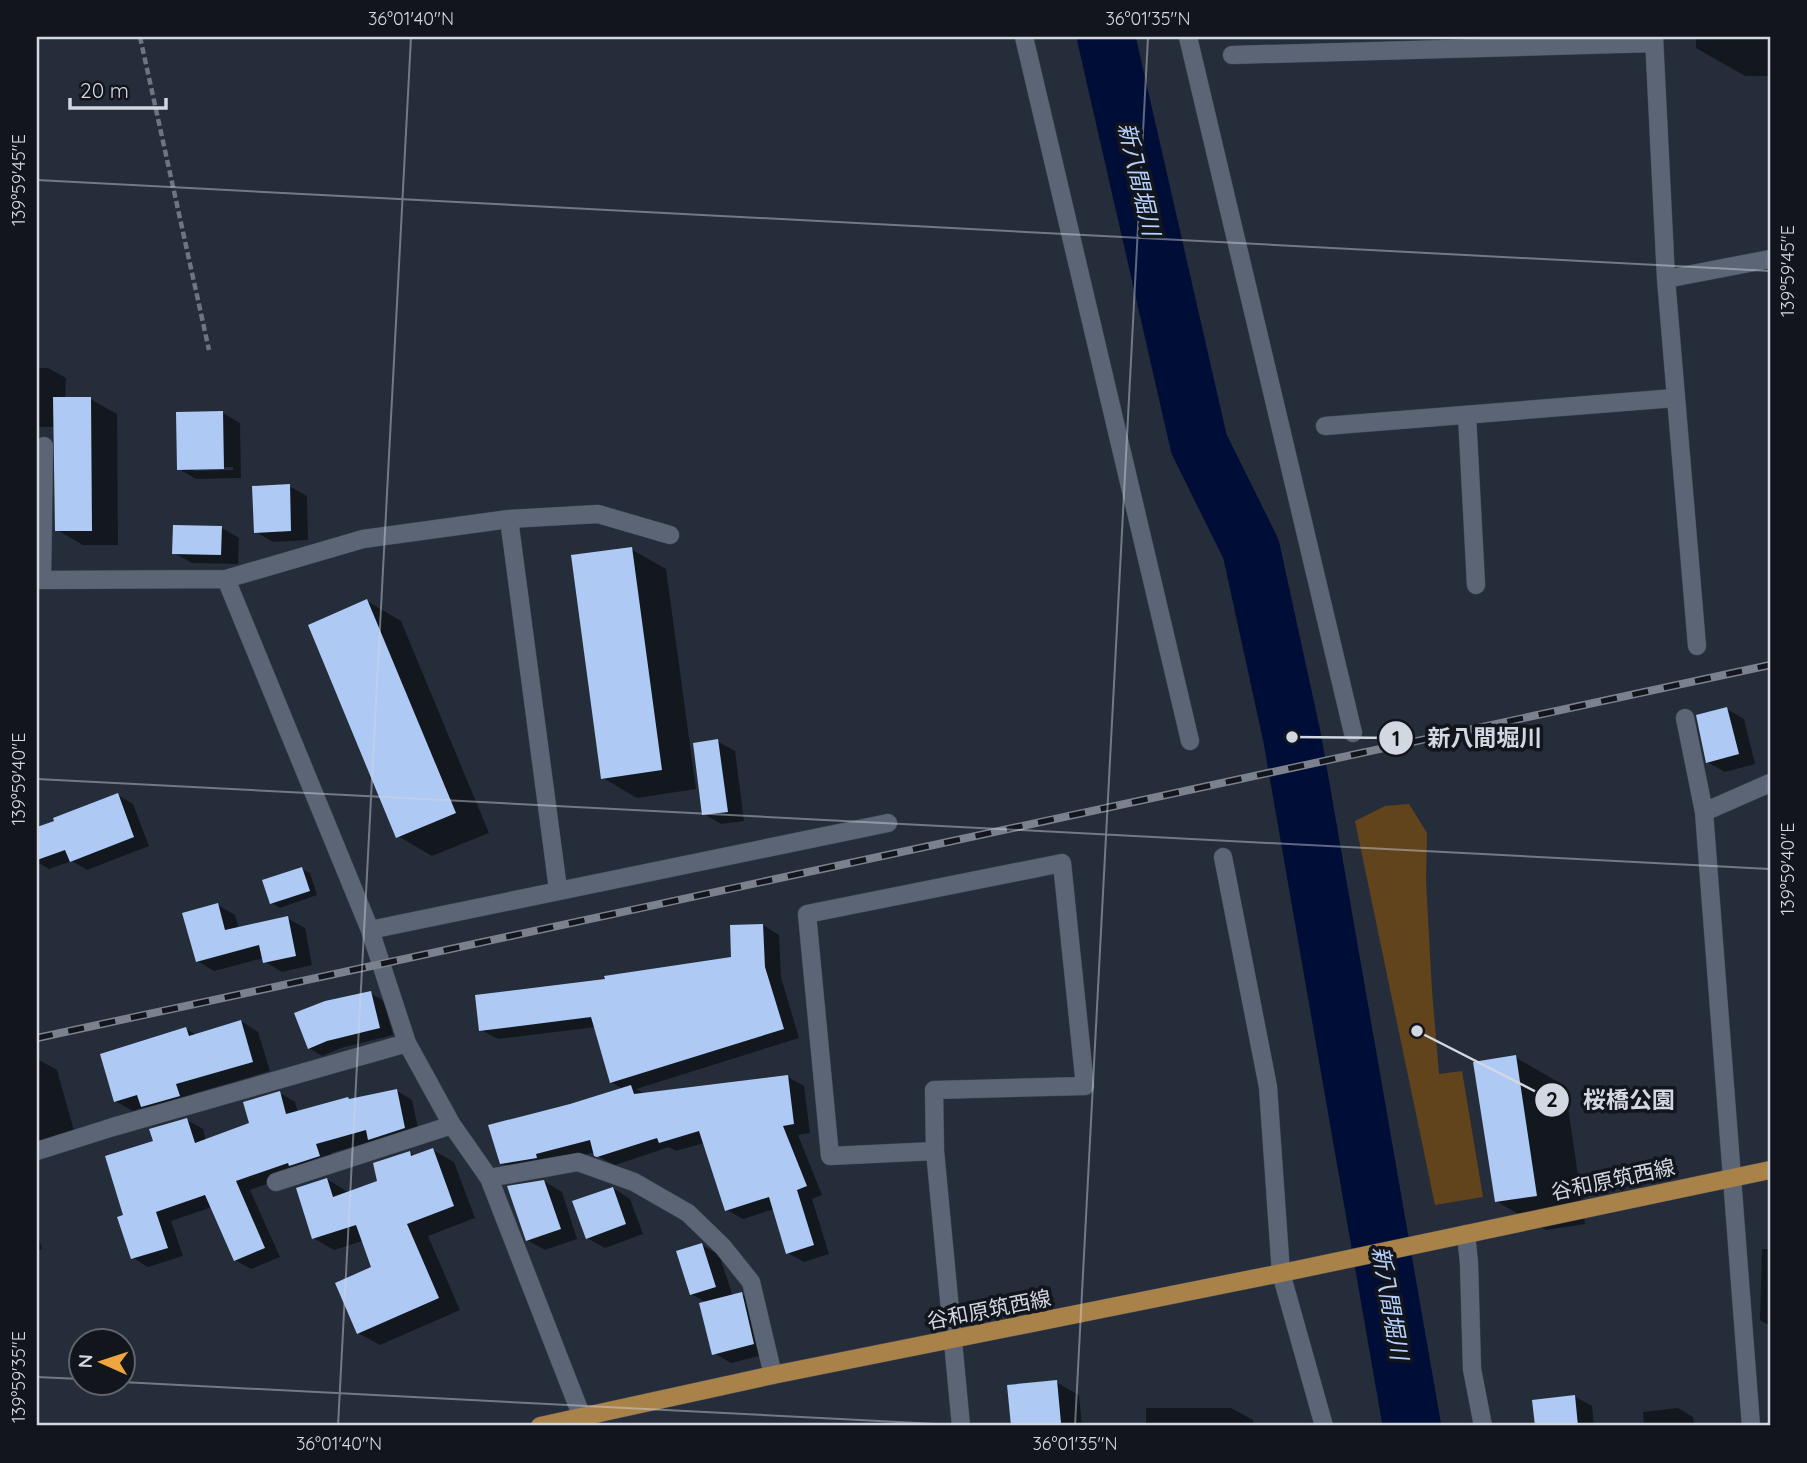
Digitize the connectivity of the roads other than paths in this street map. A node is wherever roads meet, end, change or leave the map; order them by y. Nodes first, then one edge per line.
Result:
1 (1024, 37) edge
2 (1188, 37) edge
3 (1654, 40) edge
4 (1232, 55) dead end
5 (1770, 259) edge
6 (1666, 279) junction
7 (1675, 398) junction
8 (1467, 415) junction
9 (1325, 426) dead end
10 (44, 446) dead end
11 (509, 519) junction
12 (670, 535) dead end
13 (39, 579) edge
14 (226, 579) junction
15 (1476, 585) dead end
16 (1697, 646) dead end
17 (1685, 718) dead end
18 (1353, 733) dead end
19 (1189, 741) dead end
20 (1770, 783) edge
21 (1703, 812) junction
22 (888, 822) dead end
23 (1223, 857) dead end
24 (558, 889) junction
25 (370, 930) junction
26 (407, 1043) junction
27 (452, 1125) junction
28 (37, 1150) edge
29 (935, 1151) junction
30 (1770, 1170) edge
31 (489, 1178) junction
32 (1730, 1179) junction
33 (276, 1182) dead end
34 (1465, 1234) junction
35 (1289, 1272) junction
36 (953, 1341) junction
37 (773, 1375) junction
38 (582, 1418) junction
39 (603, 1420) edge
40 (540, 1426) edge
41 (961, 1426) edge
42 (1324, 1426) edge
43 (1483, 1426) edge
44 (1751, 1426) edge

1 - 19 street
2 - 18 street
3 - 4 street
3 - 6 street
5 - 6 street
6 - 7 street
7 - 8 street
7 - 16 street
8 - 9 street
8 - 15 street
10 - 13 street
11 - 12 street
11 - 14 street
11 - 24 street
13 - 14 street
14 - 25 street
17 - 21 street
20 - 21 street
21 - 32 street
22 - 24 street
23 - 35 street
24 - 25 street
25 - 26 street
26 - 27 street
26 - 28 street
27 - 31 street
27 - 33 street
29 - 29 street
29 - 36 street
30 - 32 main road, 谷和原筑西線
31 - 37 street
31 - 38 street
32 - 34 main road, 谷和原筑西線
32 - 44 street
34 - 35 main road, 谷和原筑西線
34 - 43 street
35 - 36 main road, 谷和原筑西線
35 - 42 street
36 - 37 main road, 谷和原筑西線
36 - 41 street
37 - 39 main road, 谷和原筑西線
38 - 39 main road, 谷和原筑西線
38 - 40 main road, 谷和原筑西線

